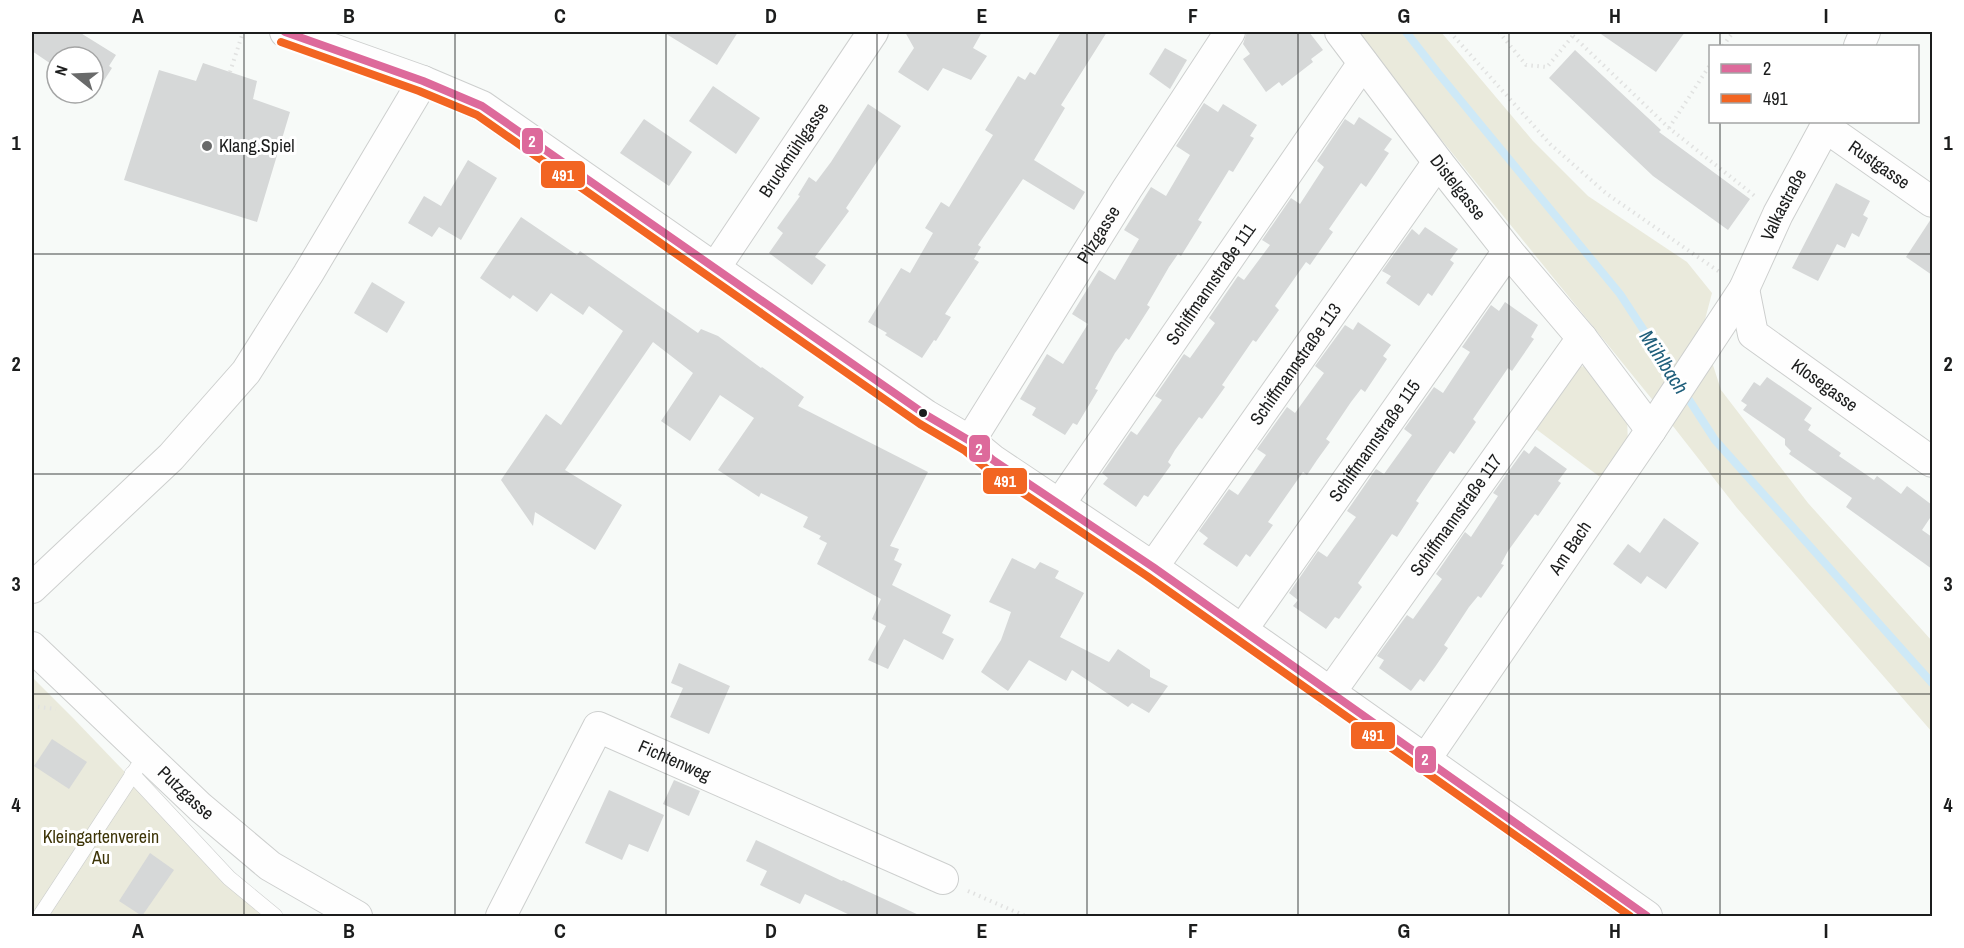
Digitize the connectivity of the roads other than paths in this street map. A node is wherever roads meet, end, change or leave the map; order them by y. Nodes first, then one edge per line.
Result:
1 (285, 32) edge
2 (873, 32) edge
3 (1230, 32) edge
4 (1340, 32) edge
5 (1363, 63) junction
6 (423, 81) junction
7 (1827, 124) edge
8 (1438, 162) junction
9 (1932, 202) edge
10 (1508, 251) junction
11 (715, 268) junction
12 (1744, 289) junction
13 (1582, 338) junction
14 (1691, 370) joint
15 (1658, 420) junction
16 (970, 441) junction
17 (1932, 462) edge
18 (1059, 505) junction
19 (1153, 567) junction
20 (32, 588) edge
21 (1242, 630) junction
22 (32, 648) edge
23 (1330, 693) junction
24 (1425, 760) junction
25 (139, 765) junction
26 (943, 879) road end
27 (40, 916) edge
28 (275, 916) edge
29 (353, 916) edge
30 (501, 916) edge
31 (1647, 916) edge

1 - 6 street
2 - 11 street, Bruckmühlgasse
3 - 16 street, Pilzgasse
4 - 5 street, Distelgasse
5 - 8 street, Distelgasse
5 - 18 street, Schiffmannstraße 111
6 - 11 street
6 - 20 street
7 - 9 street, Rustgasse
7 - 12 street, Valkastraße
8 - 10 street, Distelgasse
8 - 19 street, Schiffmannstraße 113
10 - 13 street, Distelgasse
10 - 21 street, Schiffmannstraße 115
11 - 16 street
12 - 14 street, Valkastraße
12 - 17 street, Klosegasse
13 - 15 street
13 - 23 street, Schiffmannstraße 117
14 - 15 street, Am Bach
15 - 24 street, Am Bach
16 - 18 street
18 - 19 street
19 - 21 street
21 - 23 street
22 - 25 street, Putzgasse
23 - 24 street
24 - 31 street
25 - 27 lane
25 - 28 lane
25 - 29 street, Putzgasse
26 - 30 street, Fichtenweg

